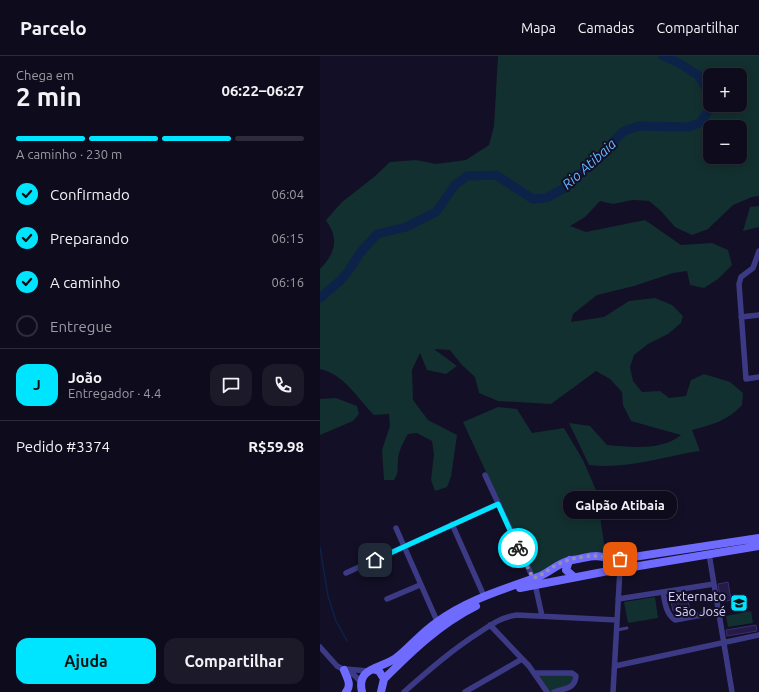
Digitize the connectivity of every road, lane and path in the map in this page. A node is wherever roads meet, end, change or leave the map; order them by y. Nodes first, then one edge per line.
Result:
1 (759, 252) edge
2 (759, 315) edge
3 (741, 317) junction
4 (759, 377) edge
5 (485, 475) dead end
6 (498, 504) junction
7 (452, 524) junction
8 (396, 528) dead end
9 (759, 538) edge
10 (759, 546) edge
11 (404, 547) junction
12 (709, 554) junction
13 (604, 558) junction
14 (570, 560) junction
15 (620, 569) junction
16 (603, 572) junction
17 (346, 573) dead end
18 (574, 577) junction
19 (534, 581) junction
20 (714, 584) junction
21 (420, 585) junction
22 (663, 592) junction
23 (484, 596) junction
24 (618, 598) junction
25 (387, 599) dead end
26 (718, 612) junction
27 (542, 616) junction
28 (617, 620) junction
29 (437, 621) junction
30 (490, 625) junction
31 (627, 628) dead end
32 (617, 630) junction
33 (759, 635) edge
34 (724, 642) junction
35 (320, 647) edge
36 (522, 659) junction
37 (615, 666) junction
38 (341, 668) junction
39 (370, 670) junction
40 (535, 673) junction
41 (384, 678) junction
42 (360, 688) edge
43 (346, 692) edge
44 (381, 692) edge
45 (404, 692) edge
46 (465, 692) edge
47 (547, 692) edge
48 (554, 692) edge
49 (613, 692) edge
50 (732, 692) edge

1 - 3 street
2 - 3 street
3 - 4 street
5 - 6 street
6 - 7 street
6 - 19 street
7 - 11 street
7 - 23 street
8 - 11 street
9 - 13 main road
10 - 12 main road
11 - 17 street
11 - 21 street
12 - 15 main road
12 - 20 street
13 - 14 main road
13 - 16 main road
14 - 18 main road
14 - 19 main road
15 - 16 main road
15 - 24 street
16 - 18 main road
18 - 19 main road
19 - 23 main road
19 - 27 street
19 - 41 main road
20 - 22 street
20 - 26 street
21 - 25 street
21 - 29 street
22 - 24 street
22 - 26 street
23 - 29 main road
24 - 28 street
26 - 34 street
27 - 28 street
27 - 30 street
28 - 32 street
29 - 39 main road
30 - 36 street
30 - 45 street
31 - 32 lane
32 - 37 street
33 - 34 street
34 - 37 street
34 - 50 street
35 - 38 street
36 - 40 street
36 - 46 street
37 - 49 street
38 - 39 street
38 - 42 street
38 - 43 main road
39 - 41 main road
39 - 42 main road
40 - 47 street
40 - 48 street
41 - 44 main road

